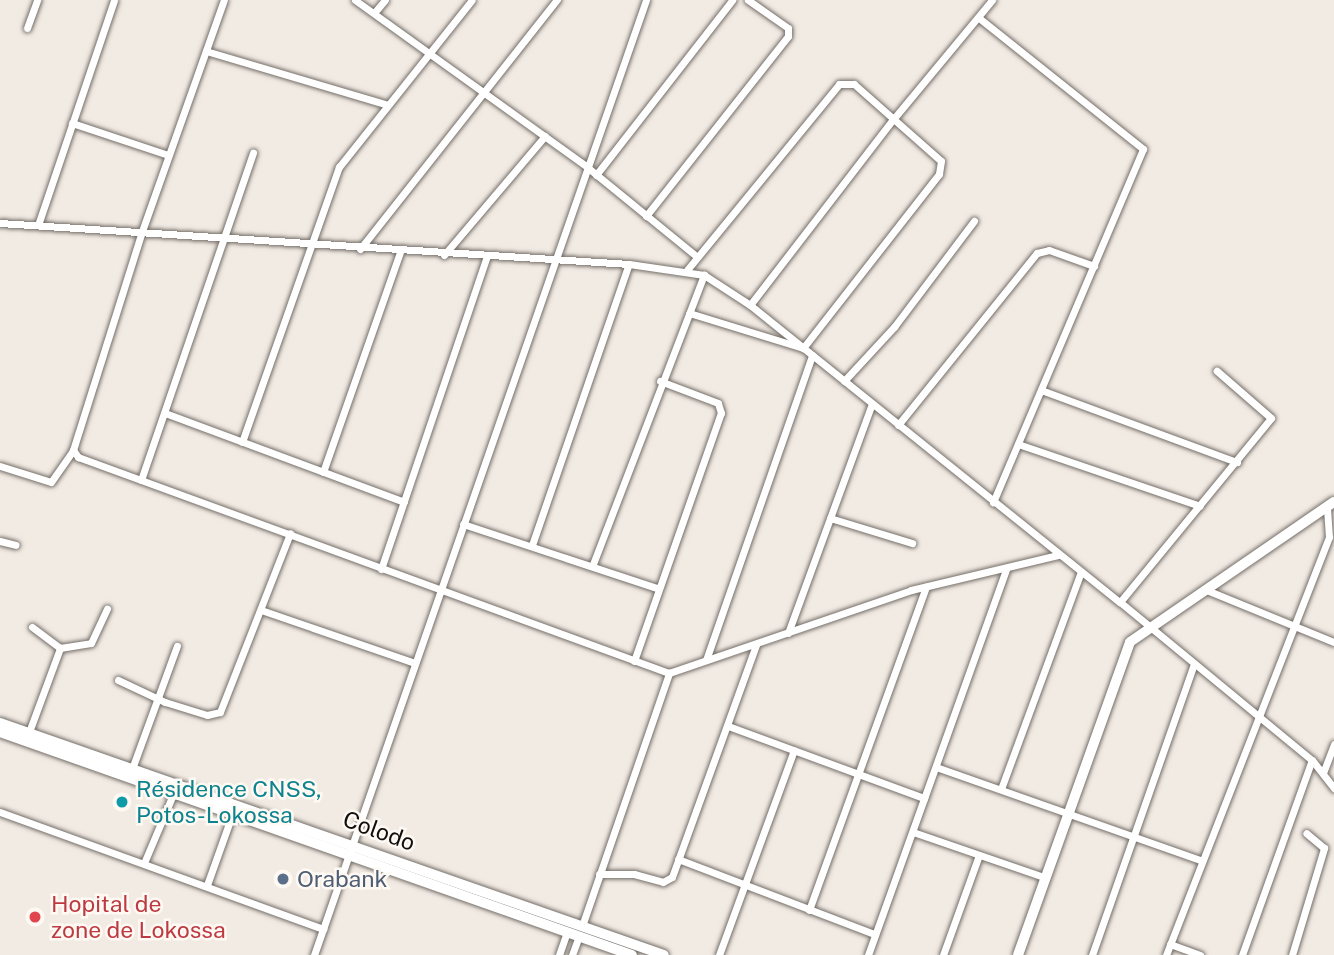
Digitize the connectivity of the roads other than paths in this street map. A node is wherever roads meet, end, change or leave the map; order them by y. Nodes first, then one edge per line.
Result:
1 (37, 0) edge
2 (114, 0) edge
3 (224, 0) edge
4 (355, 0) edge
5 (385, 0) edge
6 (472, 0) edge
7 (557, 0) edge
8 (646, 0) edge
9 (732, 0) edge
10 (748, 0) edge
11 (992, 0) edge
12 (374, 13) junction
13 (979, 18) junction
14 (27, 28) dead end
15 (206, 51) junction
16 (430, 52) junction
17 (485, 91) junction
18 (385, 104) junction
19 (895, 117) junction
20 (72, 123) junction
21 (545, 136) junction
22 (253, 153) dead end
23 (169, 155) junction
24 (587, 167) junction
25 (596, 175) junction
26 (646, 216) junction
27 (974, 221) dead end
28 (0, 223) edge
29 (38, 225) junction
30 (141, 234) junction
31 (225, 239) junction
32 (313, 246) junction
33 (360, 249) junction
34 (400, 252) junction
35 (444, 255) junction
36 (696, 256) junction
37 (486, 258) junction
38 (555, 261) junction
39 (629, 264) junction
40 (1094, 266) junction
41 (687, 270) junction
42 (705, 275) junction
43 (750, 305) junction
44 (689, 313) junction
45 (803, 348) junction
46 (812, 355) junction
47 (1217, 371) dead end
48 (660, 381) junction
49 (844, 381) junction
50 (1041, 390) junction
51 (872, 404) junction
52 (165, 413) junction
53 (898, 425) junction
54 (242, 442) junction
55 (1018, 444) junction
56 (73, 450) junction
57 (1237, 462) junction
58 (0, 466) edge
59 (323, 472) junction
60 (141, 480) junction
61 (404, 502) junction
62 (993, 503) junction
63 (1331, 504) edge
64 (1200, 506) junction
65 (831, 518) junction
66 (463, 524) junction
67 (290, 533) junction
68 (0, 541) edge
69 (912, 543) dead end
70 (16, 545) dead end
71 (532, 545) junction
72 (1058, 555) junction
73 (593, 564) junction
74 (381, 569) junction
75 (1006, 569) junction
76 (1081, 572) junction
77 (926, 587) junction
78 (1203, 588) junction
79 (659, 589) junction
80 (440, 590) junction
81 (1120, 602) junction
82 (107, 608) dead end
83 (261, 610) junction
84 (1149, 626) junction
85 (1295, 626) junction
86 (32, 627) dead end
87 (788, 634) junction
88 (1334, 642) edge
89 (756, 645) junction
90 (177, 646) dead end
91 (60, 648) junction
92 (635, 660) junction
93 (706, 660) junction
94 (415, 663) junction
95 (1194, 664) junction
96 (668, 673) junction
97 (118, 680) dead end
98 (158, 699) junction
99 (1258, 716) junction
100 (0, 723) edge
101 (728, 726) junction
102 (0, 732) edge
103 (29, 732) junction
104 (1334, 744) edge
105 (794, 750) junction
106 (1312, 760) junction
107 (132, 766) junction
108 (936, 767) junction
109 (1323, 773) junction
110 (859, 774) junction
111 (1334, 788) edge
112 (1001, 789) junction
113 (174, 791) junction
114 (924, 798) junction
115 (0, 812) edge
116 (233, 812) junction
117 (1066, 812) junction
118 (913, 832) junction
119 (1306, 833) dead end
120 (1135, 836) junction
121 (351, 848) junction
122 (979, 855) junction
123 (678, 859) junction
124 (1200, 860) junction
125 (144, 863) junction
126 (599, 874) junction
127 (1044, 877) junction
128 (745, 884) junction
129 (207, 885) junction
130 (809, 910) junction
131 (323, 929) junction
132 (576, 931) junction
133 (874, 934) junction
134 (1170, 944) junction
135 (314, 955) edge
136 (559, 955) edge
137 (572, 955) edge
138 (632, 955) edge
139 (664, 955) edge
140 (719, 955) edge
141 (867, 955) edge
142 (943, 955) edge
143 (1018, 955) edge
144 (1092, 955) edge
145 (1166, 955) edge
146 (1200, 955) edge
147 (1242, 955) edge
148 (1292, 955) edge

1 - 14 street
2 - 20 street
3 - 15 street
4 - 12 street
5 - 12 street
6 - 16 street
7 - 17 street
8 - 24 street
9 - 25 street
10 - 26 street
11 - 13 street
12 - 16 street
13 - 19 street
13 - 40 street
15 - 18 street
15 - 23 street
16 - 17 street
16 - 18 street
17 - 21 street
17 - 33 street
18 - 32 street
19 - 36 street
19 - 43 street
19 - 45 street
20 - 23 street
20 - 29 street
21 - 24 street
21 - 35 street
22 - 31 street
23 - 30 street
24 - 25 street
24 - 38 street
25 - 26 street
26 - 36 street
27 - 49 street
28 - 29 street
29 - 30 street
30 - 31 street
30 - 56 street
31 - 32 street
31 - 52 street
32 - 33 street
32 - 54 street
33 - 34 street
34 - 35 street
34 - 59 street
35 - 37 street
36 - 41 street
37 - 38 street
37 - 61 street
38 - 39 street
38 - 66 street
39 - 41 street
39 - 71 street
40 - 50 street
40 - 53 street
41 - 42 street
42 - 43 street
42 - 44 street
43 - 45 street
44 - 45 street
44 - 48 street
45 - 46 street
46 - 49 street
46 - 93 street
47 - 57 street
48 - 73 street
48 - 79 street
49 - 51 street
50 - 55 street
50 - 57 street
51 - 53 street
51 - 65 street
52 - 54 street
52 - 60 street
53 - 62 street
54 - 59 street
55 - 62 street
55 - 64 street
56 - 58 street
56 - 60 street
57 - 64 street
59 - 61 street
60 - 67 street
61 - 74 street
62 - 72 street
63 - 78 main road
63 - 85 street
64 - 81 street
65 - 69 street
65 - 87 street
66 - 71 street
66 - 80 street
67 - 74 street
67 - 83 street
68 - 70 street
71 - 73 street
72 - 75 street
72 - 76 street
73 - 79 street
74 - 80 street
75 - 77 street
75 - 108 street
76 - 81 street
76 - 112 street
77 - 87 street
77 - 110 street
78 - 84 main road
78 - 85 street
79 - 92 street
80 - 92 street
80 - 94 street
81 - 84 street
82 - 91 street
83 - 94 street
83 - 98 street
84 - 95 street
84 - 117 main road
85 - 88 street
85 - 99 street
86 - 91 street
87 - 89 street
89 - 93 street
89 - 101 street
90 - 98 street
91 - 103 street
92 - 96 street
93 - 96 street
94 - 121 street
95 - 99 street
95 - 120 street
96 - 126 street
97 - 98 street
98 - 107 street
99 - 106 street
99 - 124 street
100 - 103 main road, Colodo
101 - 105 street
101 - 123 street
102 - 113 main road, Colodo
103 - 107 main road, Colodo
104 - 109 street
105 - 110 street
105 - 128 street
106 - 109 street
106 - 147 street
107 - 121 main road, Colodo
108 - 112 street
108 - 114 street
109 - 111 street
110 - 114 street
110 - 130 street
112 - 117 street
113 - 116 main road, Colodo
113 - 125 street
114 - 118 street
115 - 125 street
116 - 121 main road, Colodo
116 - 129 street
117 - 120 street
117 - 127 main road
118 - 122 street
118 - 133 street
119 - 148 street
120 - 124 street
120 - 144 street
121 - 131 street
121 - 132 main road, Colodo
122 - 127 street
122 - 142 street
123 - 126 street
123 - 128 street
124 - 134 street
125 - 129 street
126 - 132 street
127 - 143 main road
128 - 130 street
128 - 140 street
129 - 131 street
130 - 133 street
131 - 135 street
132 - 136 street
132 - 137 street
132 - 138 main road, Colodo
132 - 139 main road, Colodo
133 - 141 street
134 - 145 street
134 - 146 street

